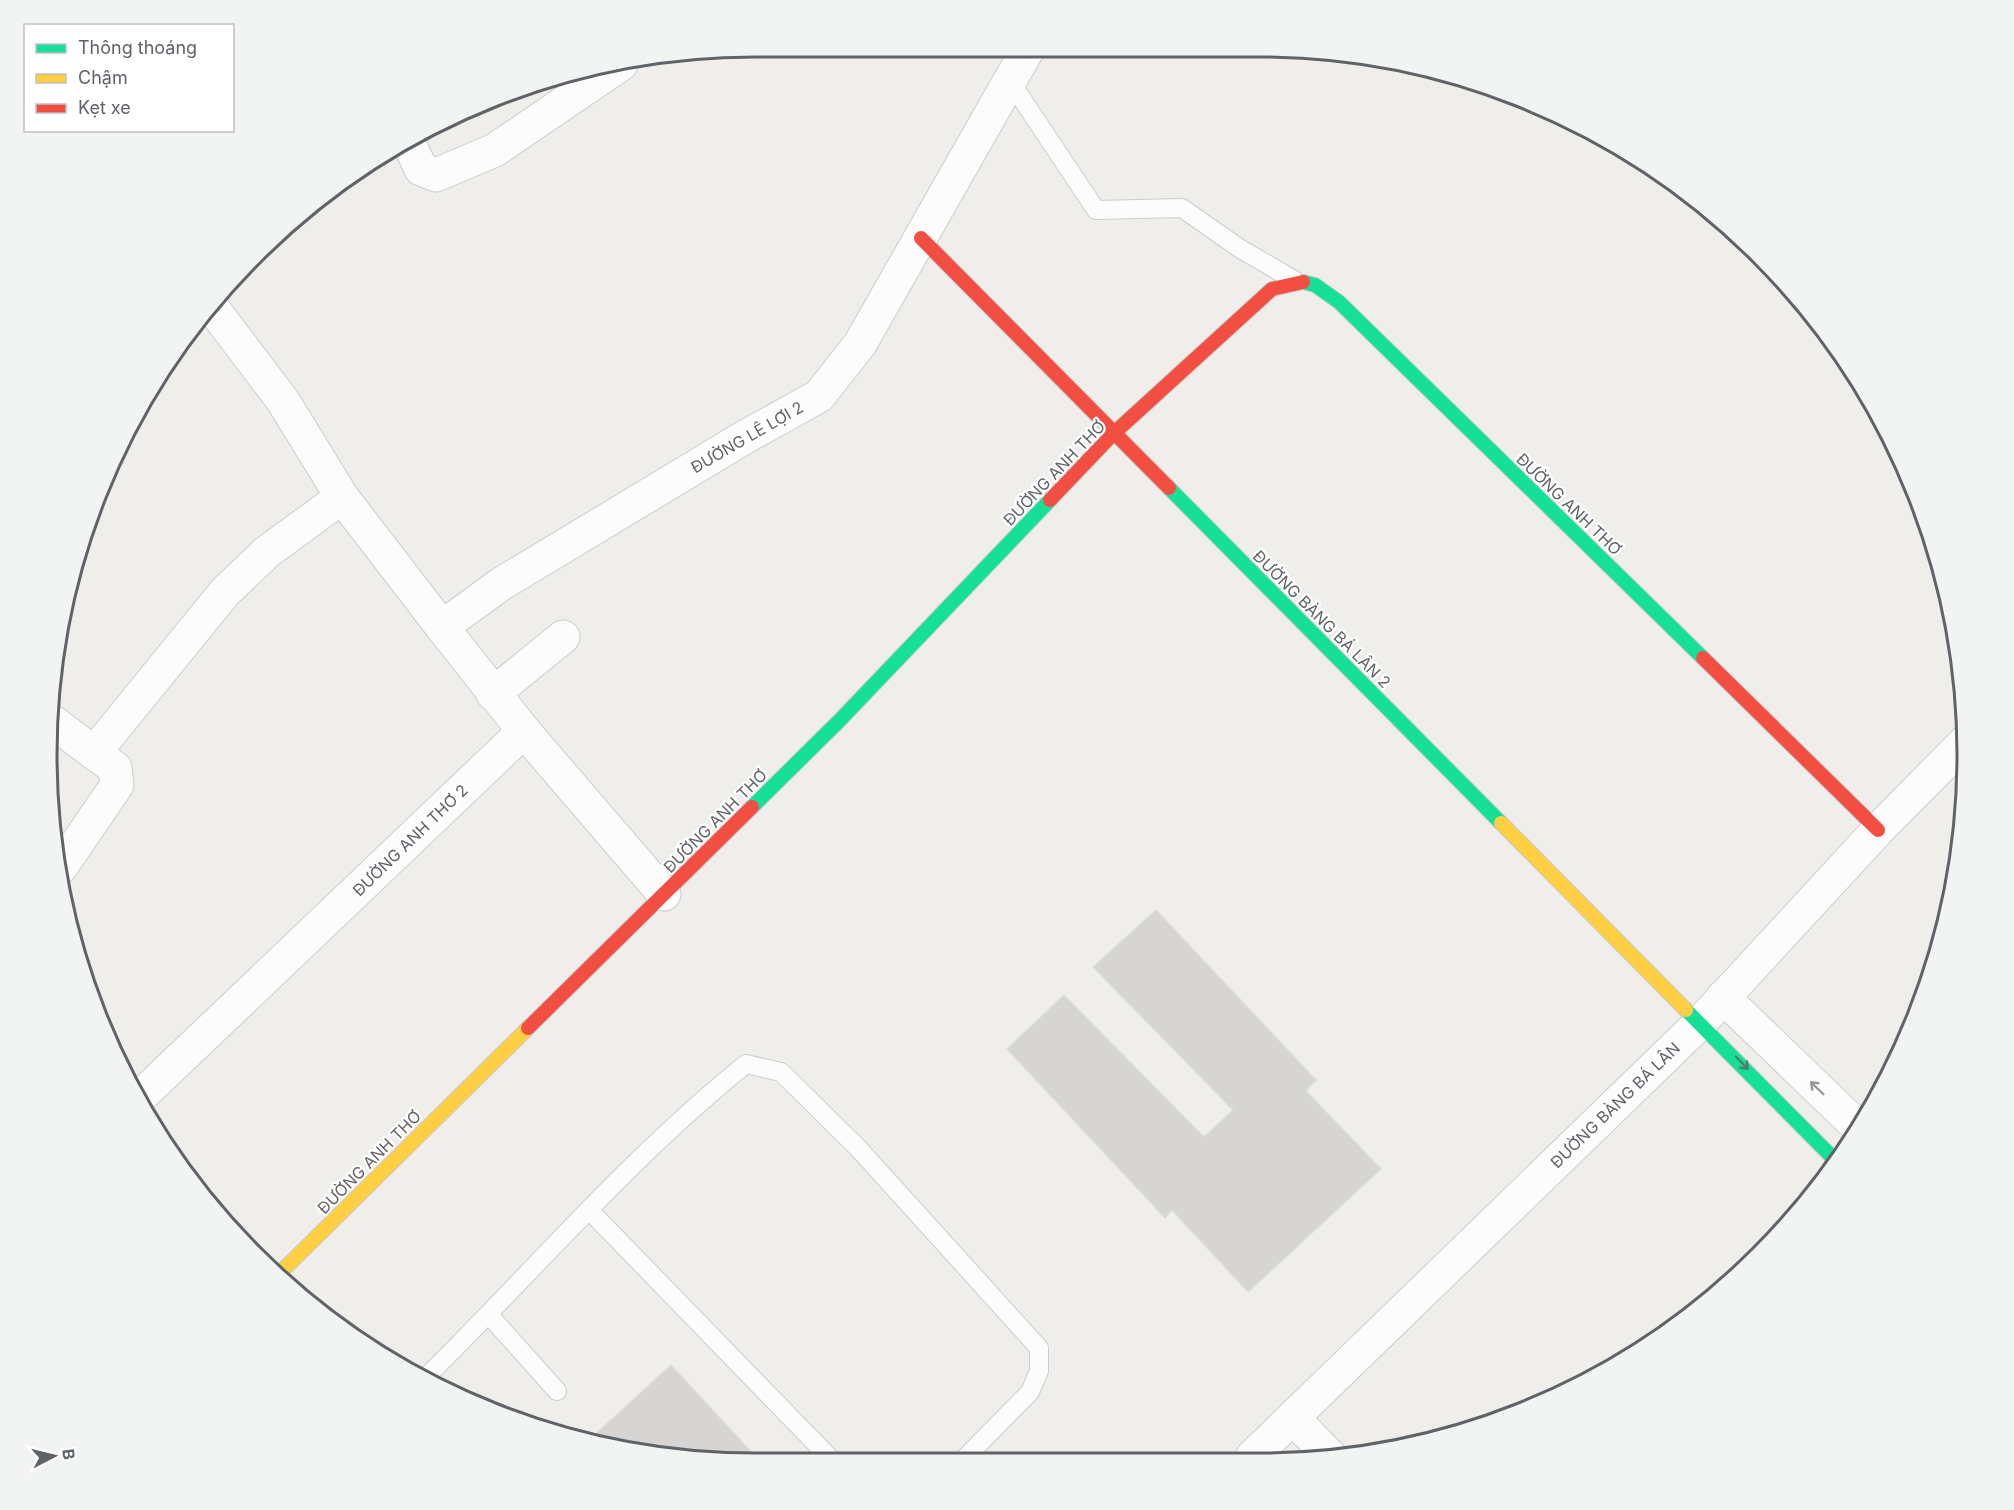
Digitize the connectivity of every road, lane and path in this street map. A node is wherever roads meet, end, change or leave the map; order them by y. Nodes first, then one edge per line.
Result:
1 (1023, 57) edge
2 (608, 73) edge
3 (1010, 81) junction
4 (411, 148) edge
5 (921, 238) junction
6 (1294, 280) junction
7 (216, 312) edge
8 (1113, 434) junction
9 (342, 497) junction
10 (442, 627) junction
11 (563, 637) dead end
12 (493, 694) junction
13 (58, 726) edge
14 (524, 731) junction
15 (1957, 750) edge
16 (94, 753) junction
17 (1878, 830) junction
18 (65, 861) edge
19 (664, 894) junction
20 (1723, 997) junction
21 (1701, 1022) junction
22 (145, 1093) edge
23 (1852, 1121) edge
24 (1830, 1155) edge
25 (590, 1210) junction
26 (284, 1270) edge
27 (489, 1316) junction
28 (431, 1373) edge
29 (557, 1391) dead end
30 (1293, 1418) junction
31 (1323, 1450) edge
32 (824, 1453) edge
33 (971, 1453) edge
34 (1257, 1453) edge

1 - 3 street, ĐƯỜNG LÊ LỢI 2
2 - 4 street
3 - 5 street, ĐƯỜNG LÊ LỢI 2
3 - 6 lane
5 - 8 street, ĐƯỜNG BÀNG BÁ LÂN 2
5 - 10 street, ĐƯỜNG LÊ LỢI 2
6 - 8 street, ĐƯỜNG ANH THƠ
6 - 17 street, ĐƯỜNG ANH THƠ
7 - 9 street
8 - 19 street, ĐƯỜNG ANH THƠ
8 - 21 street, ĐƯỜNG BÀNG BÁ LÂN 2
9 - 10 street
9 - 16 street
10 - 12 street
11 - 12 street
12 - 14 street
13 - 16 street
14 - 19 street
14 - 22 street, ĐƯỜNG ANH THƠ 2
15 - 17 street, ĐƯỜNG BÀNG BÁ LÂN
16 - 18 street
17 - 20 street, ĐƯỜNG BÀNG BÁ LÂN
19 - 26 street, ĐƯỜNG ANH THƠ
20 - 21 street, ĐƯỜNG BÀNG BÁ LÂN
23 -> 20 street
21 -> 24 street, ĐƯỜNG BÀNG BÁ LÂN 2
21 - 30 street, ĐƯỜNG BÀNG BÁ LÂN
25 - 27 lane
25 - 32 lane
25 - 33 lane
27 - 28 lane
27 - 29 lane
30 - 31 street
30 - 34 street, ĐƯỜNG BÀNG BÁ LÂN

